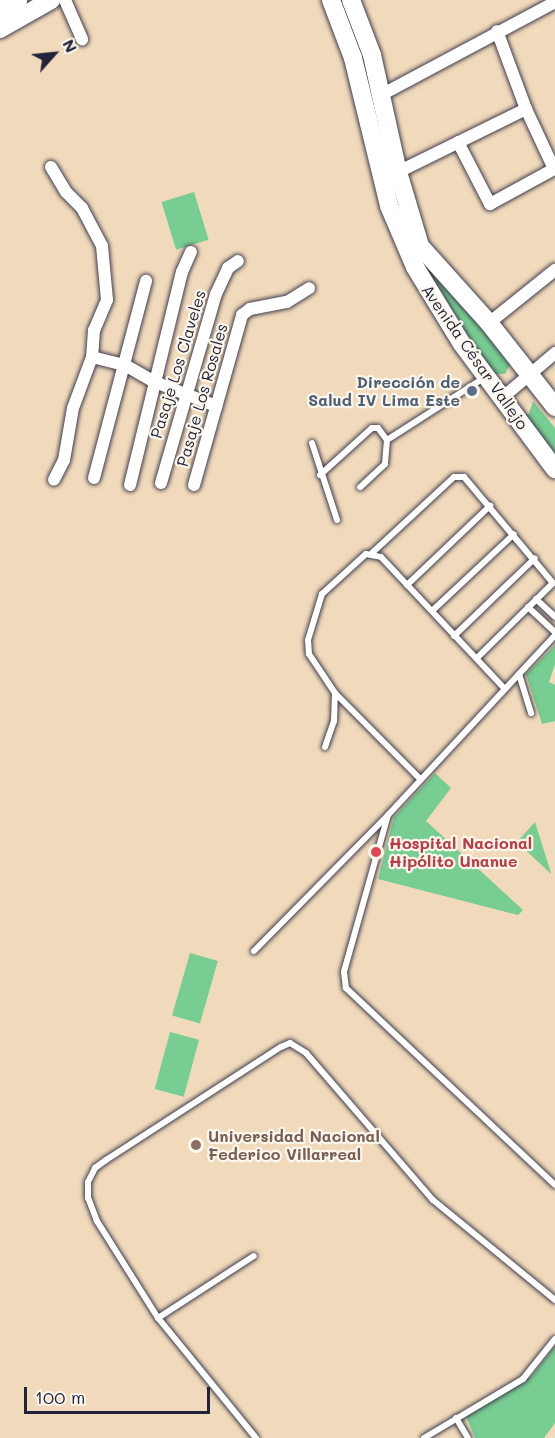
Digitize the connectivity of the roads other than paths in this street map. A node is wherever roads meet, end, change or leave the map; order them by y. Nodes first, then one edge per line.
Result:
1 (18, 0) edge
2 (51, 0) edge
3 (65, 0) edge
4 (331, 0) edge
5 (351, 0) edge
6 (555, 2) edge
7 (0, 10) edge
8 (0, 29) edge
9 (497, 31) junction
10 (82, 39) dead end
11 (381, 95) junction
12 (526, 109) junction
13 (458, 142) junction
14 (51, 167) dead end
15 (554, 169) edge
16 (398, 172) junction
17 (191, 252) dead end
18 (238, 261) dead end
19 (555, 270) edge
20 (146, 280) dead end
21 (309, 288) dead end
22 (489, 323) junction
23 (555, 353) edge
24 (92, 357) junction
25 (125, 365) junction
26 (530, 374) junction
27 (486, 376) junction
28 (155, 382) junction
29 (186, 392) junction
30 (502, 398) junction
31 (216, 406) junction
32 (555, 407) edge
33 (387, 440) junction
34 (312, 443) dead end
35 (555, 469) edge
36 (320, 475) junction
37 (94, 478) dead end
38 (54, 480) dead end
39 (161, 483) dead end
40 (130, 485) dead end
41 (194, 485) dead end
42 (360, 486) dead end
43 (490, 506) junction
44 (337, 520) dead end
45 (514, 534) junction
46 (372, 554) junction
47 (535, 558) junction
48 (407, 585) junction
49 (536, 599) junction
50 (528, 607) junction
51 (432, 611) junction
52 (555, 617) edge
53 (555, 633) edge
54 (454, 636) junction
55 (477, 658) junction
56 (519, 674) junction
57 (505, 689) junction
58 (334, 693) junction
59 (531, 713) dead end
60 (325, 747) dead end
61 (421, 780) junction
62 (388, 815) junction
63 (254, 951) dead end
64 (555, 1185) edge
65 (254, 1256) dead end
66 (555, 1300) edge
67 (158, 1318) junction
68 (555, 1340) edge
69 (456, 1418) junction
70 (256, 1438) edge
71 (424, 1438) edge
72 (468, 1438) edge

1 - 7 main road
2 - 8 main road
3 - 10 street
4 - 27 main road, Avenida César Vallejo
5 - 11 main road, Avenida César Vallejo
6 - 9 street
9 - 11 street
9 - 12 street
11 - 16 main road, Avenida César Vallejo
12 - 13 street
12 - 15 street
13 - 15 street
13 - 16 street
14 - 24 street
16 - 22 main road, Avenida César Vallejo
17 - 28 street
18 - 29 street, Pasaje Los Claveles
19 - 22 street
20 - 25 street
21 - 31 street, Pasaje Los Rosales
22 - 26 main road, Avenida César Vallejo
23 - 26 street
24 - 25 street
24 - 38 street
25 - 28 street
25 - 37 street
26 - 30 street
26 - 32 main road, Avenida César Vallejo
27 - 30 main road, Avenida César Vallejo
27 - 33 lane
28 - 29 street
28 - 40 street
29 - 31 street
29 - 39 street, Pasaje Los Claveles
30 - 35 main road, Avenida César Vallejo
31 - 41 street, Pasaje Los Rosales
33 - 36 lane
33 - 42 lane
34 - 36 lane
36 - 44 lane
43 - 45 lane
43 - 46 lane
43 - 48 lane
45 - 47 lane
45 - 51 lane
46 - 48 lane
46 - 58 lane
47 - 49 lane
47 - 54 lane
48 - 51 lane
49 - 50 lane
49 - 52 lane
50 - 53 lane
50 - 55 lane
51 - 54 lane
53 - 56 lane
54 - 55 lane
55 - 57 lane
56 - 57 lane
56 - 59 lane
57 - 61 lane
58 - 60 lane
58 - 61 lane
61 - 62 lane
62 - 63 lane
62 - 64 lane
65 - 67 lane
66 - 67 lane
67 - 70 lane
68 - 69 lane
69 - 71 lane
69 - 72 lane

